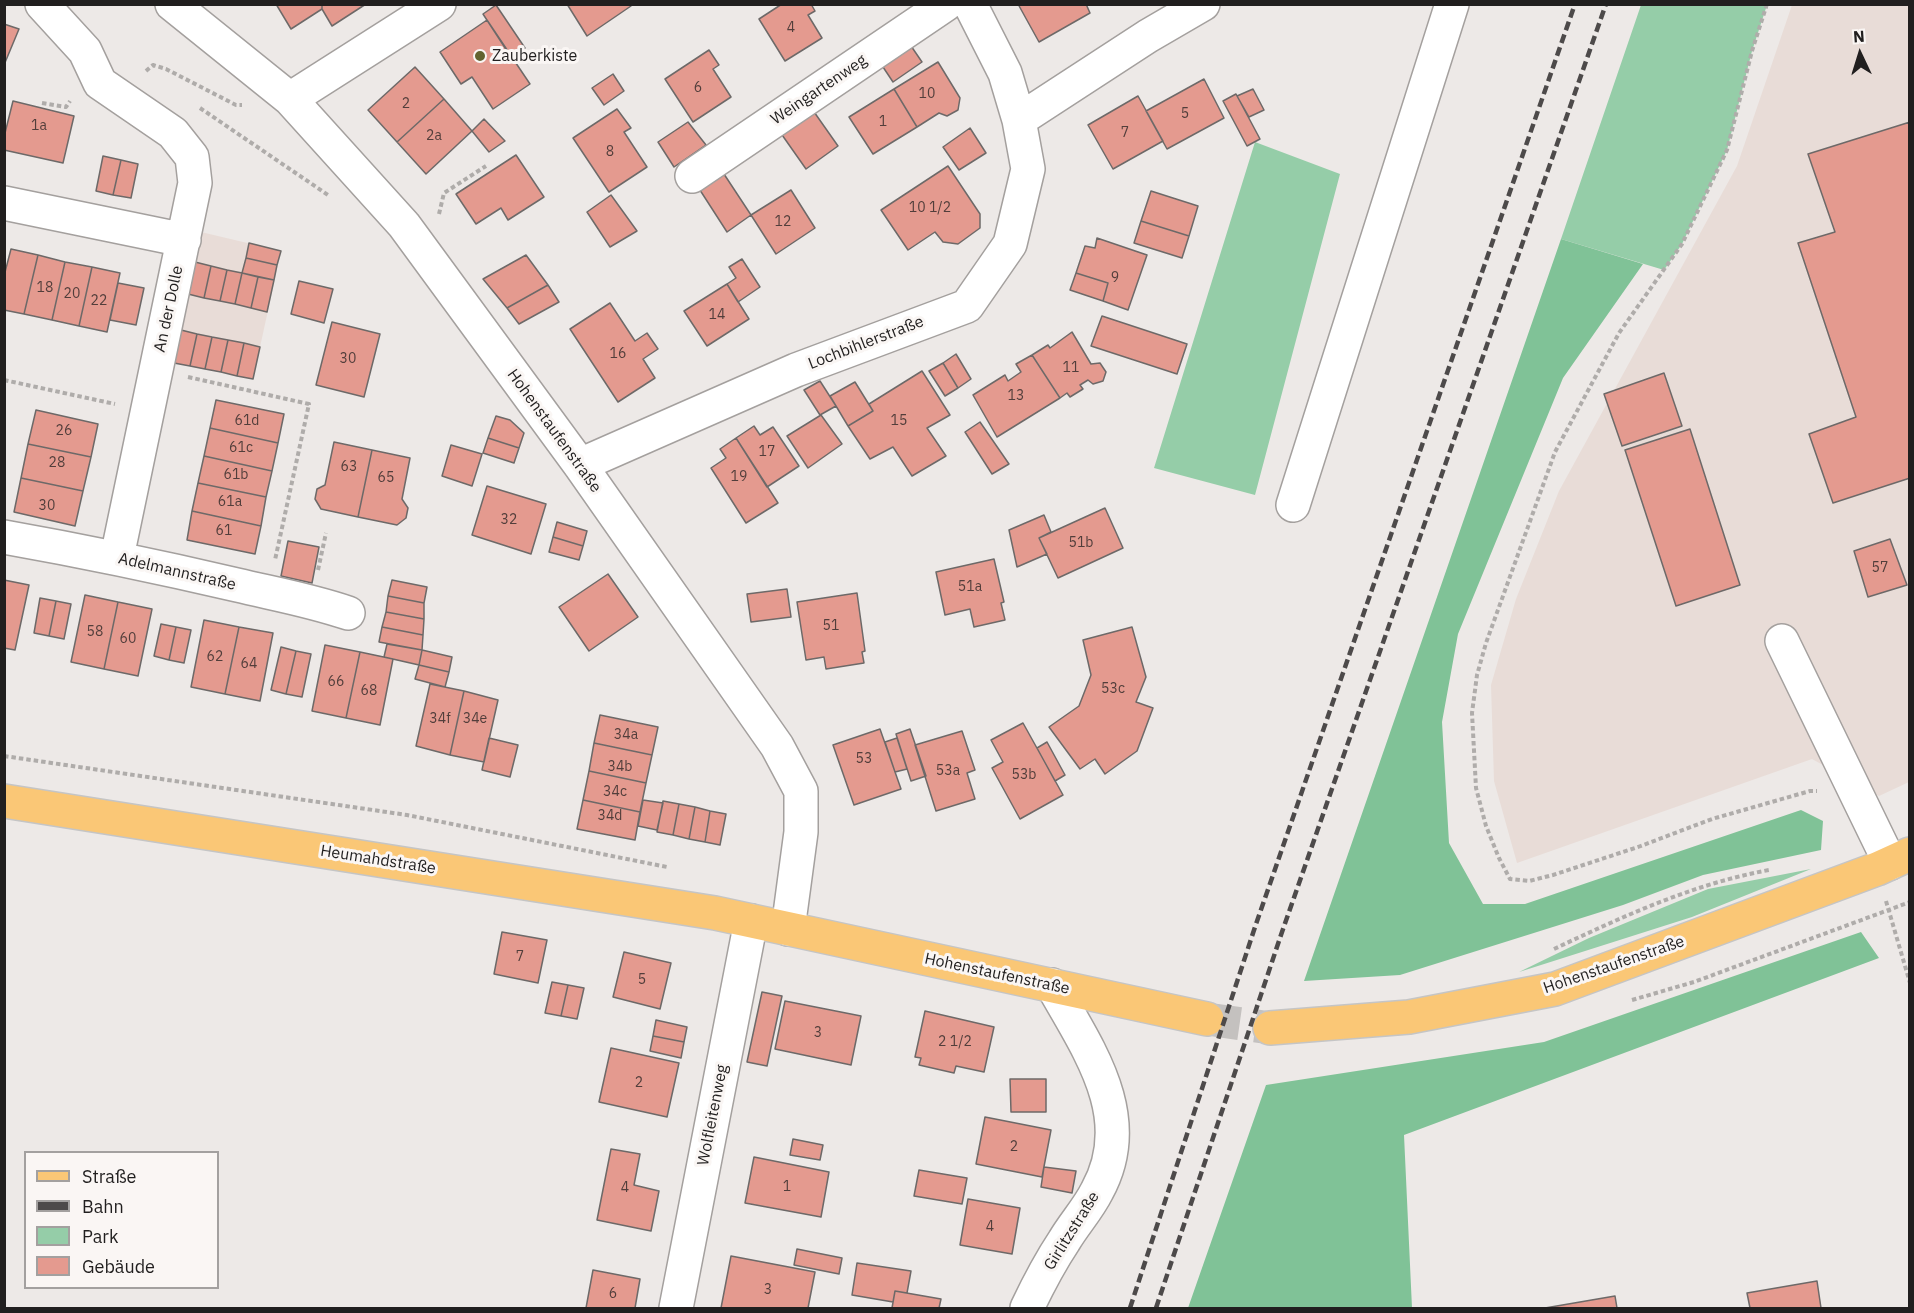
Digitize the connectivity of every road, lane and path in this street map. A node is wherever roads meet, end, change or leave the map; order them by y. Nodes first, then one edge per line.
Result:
1 (42, 4) edge
2 (172, 4) edge
3 (439, 4) edge
4 (946, 4) edge
5 (970, 4) edge
6 (1203, 4) edge
7 (1452, 4) edge
8 (1767, 4) edge
9 (136, 64) dead end
10 (146, 71) junction
11 (156, 78) dead end
12 (290, 99) junction
13 (194, 104) dead end
14 (236, 105) dead end
15 (1019, 120) junction
16 (486, 166) dead end
17 (692, 176) dead end
18 (337, 201) dead end
19 (4, 203) edge
20 (412, 236) junction
21 (184, 240) junction
22 (157, 370) junction
23 (4, 380) edge
24 (147, 411) junction
25 (580, 465) junction
26 (1293, 505) dead end
27 (4, 537) edge
28 (117, 557) junction
29 (268, 593) junction
30 (348, 613) dead end
31 (1782, 641) dead end
32 (4, 756) edge
33 (1855, 792) junction
34 (4, 801) edge
35 (1892, 862) edge
36 (1777, 868) dead end
37 (675, 869) dead end
38 (751, 921) junction
39 (788, 929) junction
40 (1549, 952) dead end
41 (1910, 983) edge
42 (1052, 986) junction
43 (1207, 1019) tunnel mouth
44 (1270, 1028) tunnel mouth
45 (676, 1308) edge
46 (1027, 1308) edge

1 - 21 street, An der Dolle
2 - 12 street, Hohenstaufenstraße
3 - 12 street
4 - 17 street, Weingartenweg
5 - 15 street, Lochbihlerstraße
6 - 15 street
7 - 26 street
8 - 33 path
9 - 10 path
10 - 11 path
10 - 14 path
12 - 20 street, Hohenstaufenstraße
13 - 18 path
15 - 25 street, Lochbihlerstraße
16 - 20 path
19 - 21 street
20 - 25 street, Hohenstaufenstraße
21 - 22 street, An der Dolle
22 - 24 street, An der Dolle
22 - 29 path
23 - 24 path
24 - 28 street, An der Dolle
25 - 39 street, Hohenstaufenstraße
27 - 28 street, Adelmannstraße
28 - 29 street, Adelmannstraße
29 - 30 street, Adelmannstraße
31 - 33 street
32 - 37 path
33 - 35 street
34 - 38 main road, Heumahdstraße
35 - 41 path
35 - 44 main road, Hohenstaufenstraße
36 - 40 path
38 - 39 main road, Hohenstaufenstraße
38 - 45 street, Wolfleitenweg
39 - 42 main road, Hohenstaufenstraße
42 - 43 main road, Hohenstaufenstraße
42 - 46 street, Girlitzstraße

